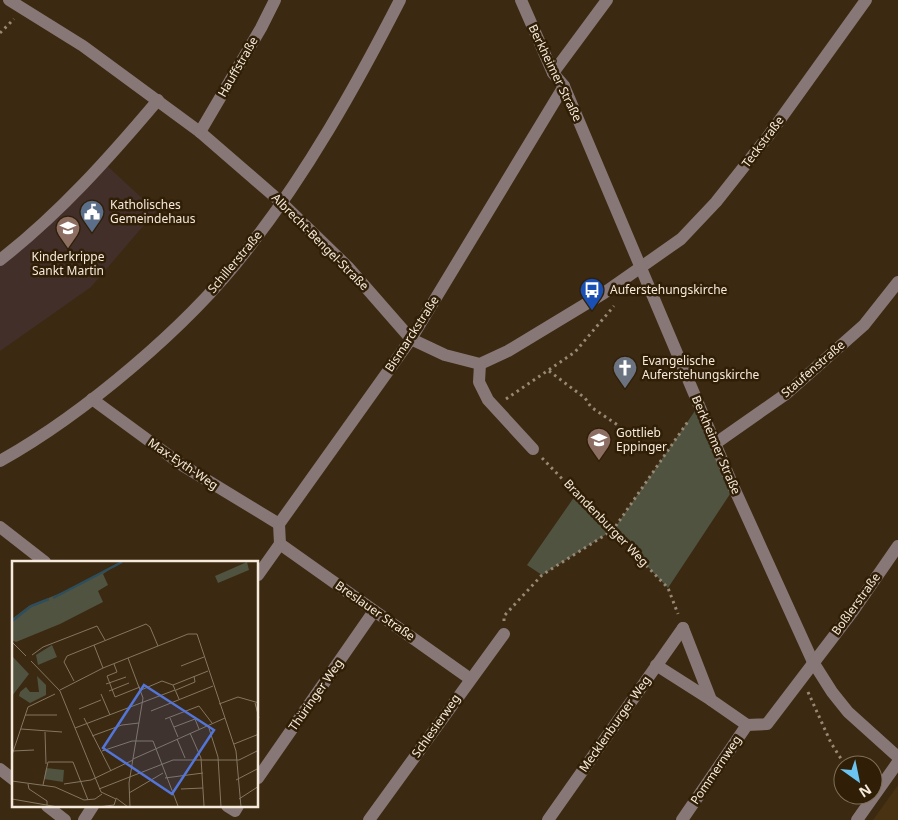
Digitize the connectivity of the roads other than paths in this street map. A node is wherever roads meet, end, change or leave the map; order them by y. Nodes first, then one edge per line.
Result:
1 (10, 0) edge
2 (275, 0) edge
3 (400, 0) edge
4 (521, 0) edge
5 (607, 0) edge
6 (866, 0) edge
7 (553, 73) junction
8 (564, 86) junction
9 (158, 100) junction
10 (200, 132) junction
11 (282, 203) junction
12 (0, 260) edge
13 (642, 266) junction
14 (898, 282) edge
15 (411, 339) junction
16 (480, 364) junction
17 (92, 399) junction
18 (716, 443) junction
19 (533, 449) road end
20 (0, 461) edge
21 (279, 524) junction
22 (0, 527) edge
23 (280, 544) junction
24 (898, 546) edge
25 (45, 561) edge
26 (259, 574) edge
27 (374, 611) junction
28 (504, 634) road end
29 (814, 662) junction
30 (656, 665) junction
31 (469, 678) junction
32 (711, 700) junction
33 (747, 725) junction
34 (898, 757) edge
35 (898, 762) edge
36 (0, 769) edge
37 (259, 777) edge
38 (12, 778) edge
39 (50, 808) edge
40 (92, 808) edge
41 (65, 820) edge
42 (84, 820) edge
43 (369, 820) edge
44 (548, 820) edge
45 (682, 820) edge
46 (857, 820) edge

1 - 9 street, Albrecht-Bengel-Straße
2 - 10 street, Hauffstraße
3 - 11 street, Schillerstraße
4 - 7 street, Berkheimer Straße
5 - 7 street
6 - 13 street, Teckstraße
7 - 8 street, Berkheimer Straße
8 - 13 street, Berkheimer Straße
8 - 15 street, Bismarckstraße
9 - 10 street, Albrecht-Bengel-Straße
9 - 12 street
10 - 11 street, Albrecht-Bengel-Straße
11 - 15 street, Albrecht-Bengel-Straße
11 - 17 street, Schillerstraße
13 - 16 street
13 - 18 street, Berkheimer Straße
14 - 18 street, Staufenstraße
15 - 16 street, Albrecht-Bengel-Straße
15 - 21 street, Bismarckstraße
16 - 19 street
17 - 20 street, Schillerstraße
17 - 21 street, Max-Eyth-Weg
18 - 29 street, Berkheimer Straße
21 - 23 street
22 - 25 street
23 - 26 street
23 - 27 street, Breslauer Straße
24 - 29 street, Boßlerstraße
27 - 31 street, Breslauer Straße
27 - 37 street, Thüringer Weg
28 - 31 street, Schlesierweg
29 - 33 street, Pommernweg
29 - 34 street, Berkheimer Straße
30 - 32 street
30 - 32 street, Mecklenburger Weg
30 - 44 street, Mecklenburger Weg
31 - 43 street, Schlesierweg
32 - 33 street
33 - 45 street, Pommernweg
35 - 46 street
36 - 38 street
39 - 41 street
40 - 42 street

